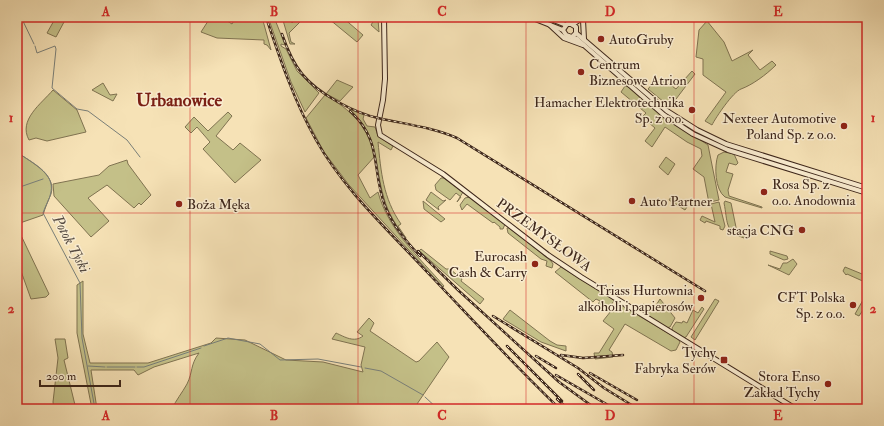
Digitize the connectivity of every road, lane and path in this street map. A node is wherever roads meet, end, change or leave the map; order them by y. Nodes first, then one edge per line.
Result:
1 (388, 17) edge
2 (530, 17) edge
3 (546, 17) edge
4 (593, 17) edge
5 (383, 19) edge
6 (583, 20) junction
7 (550, 25) junction
8 (566, 25) junction
9 (574, 25) junction
10 (384, 28) junction
11 (563, 30) junction
12 (576, 33) junction
13 (572, 37) junction
14 (584, 43) junction
15 (824, 177) junction
16 (867, 188) edge
17 (867, 193) edge
18 (796, 409) edge

1 - 10 street
2 - 7 street
3 - 8 street
4 - 6 street
5 - 10 street, PRZEMYSŁOWA
6 - 9 street
6 - 14 street
7 - 11 street
7 - 14 street
8 - 9 street
8 - 11 street
9 - 12 street
10 - 18 street, PRZEMYSŁOWA
11 - 13 street
12 - 13 street
12 - 14 street
13 - 14 street
14 - 15 street
15 - 16 street
15 - 17 street

